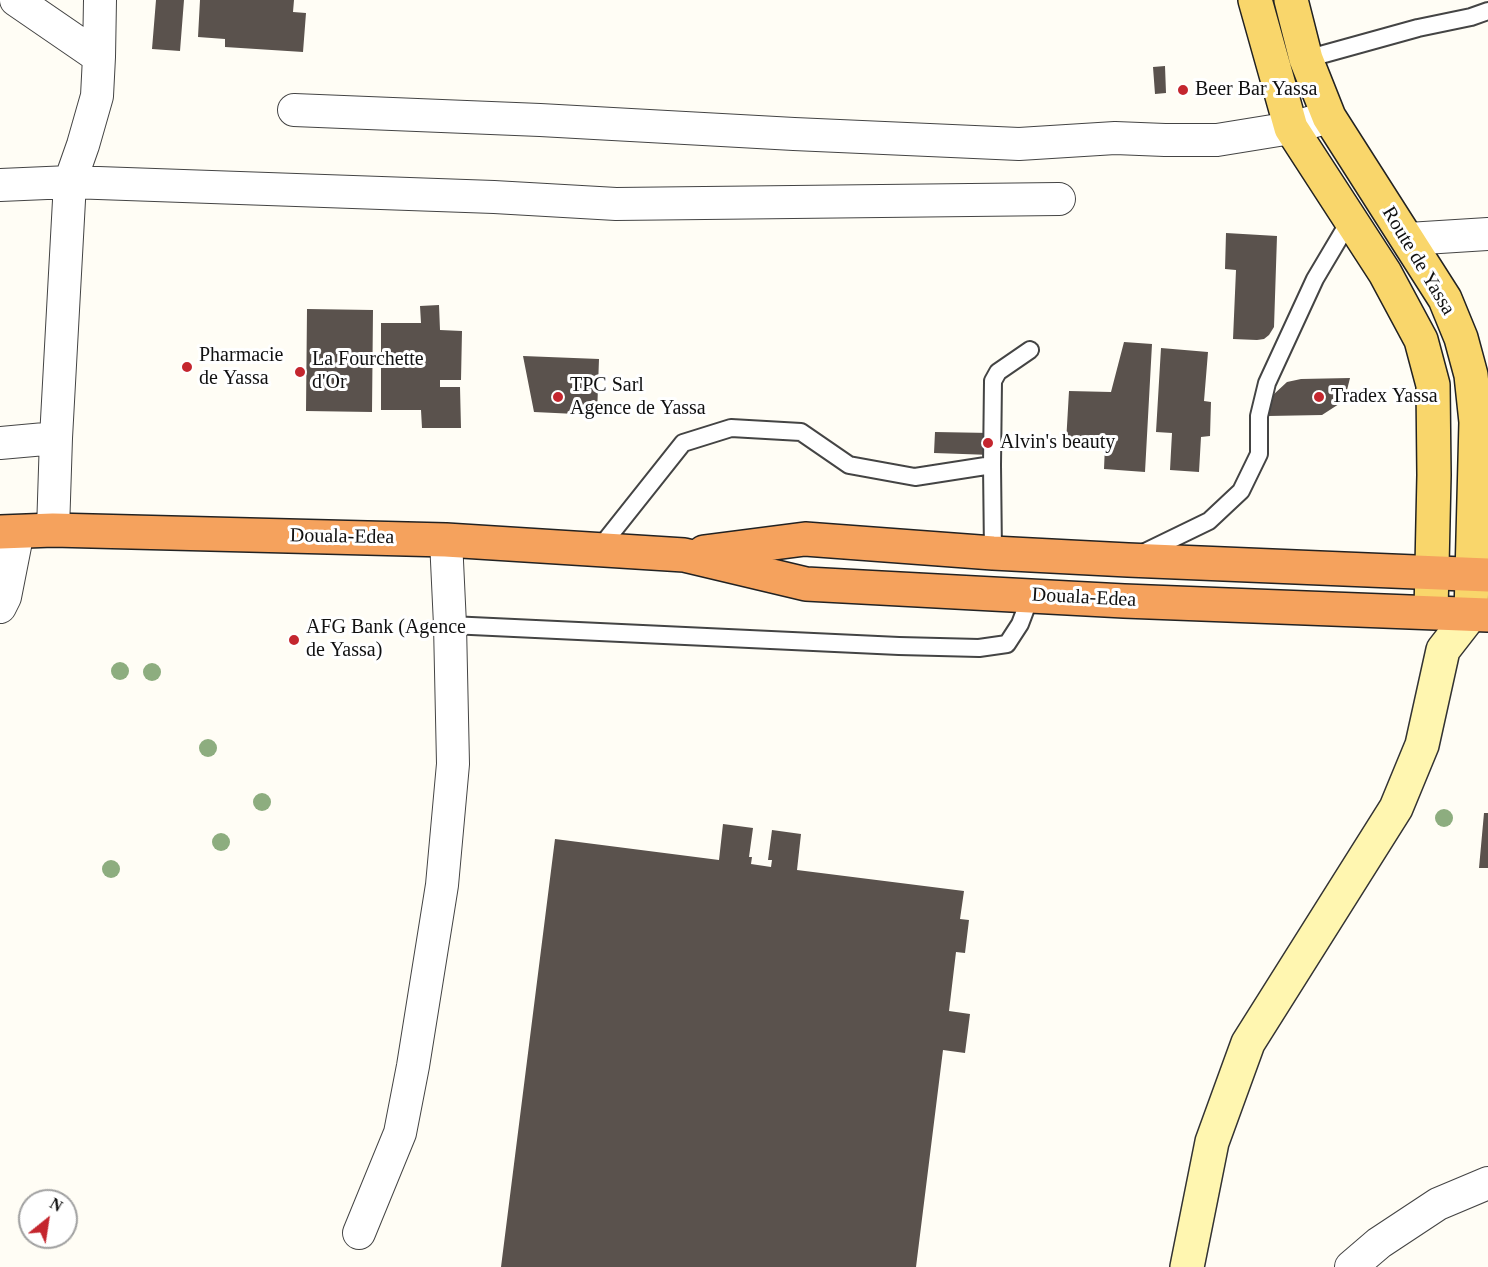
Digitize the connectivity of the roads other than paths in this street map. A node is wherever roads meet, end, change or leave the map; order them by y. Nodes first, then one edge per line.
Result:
1 (16, 0) edge
2 (99, 0) edge
3 (1255, 0) edge
4 (1291, 0) edge
5 (1488, 11) edge
6 (99, 57) junction
7 (1306, 59) junction
8 (294, 110) dead end
9 (1329, 117) junction
10 (1291, 128) junction
11 (70, 182) junction
12 (0, 185) edge
13 (1059, 199) dead end
14 (1350, 220) junction
15 (1488, 234) edge
16 (1408, 239) junction
17 (1030, 350) dead end
18 (56, 438) junction
19 (0, 443) edge
20 (1482, 450) edge
21 (992, 465) junction
22 (53, 530) junction
23 (9, 531) edge
24 (446, 540) junction
25 (598, 550) junction
26 (993, 553) junction
27 (684, 555) junction
28 (1128, 560) junction
29 (1432, 572) junction
30 (1481, 574) edge
31 (1031, 595) junction
32 (0, 607) edge
33 (1431, 612) junction
34 (1480, 614) edge
35 (450, 625) junction
36 (1443, 650) junction
37 (1488, 1183) edge
38 (359, 1233) dead end
39 (1187, 1267) edge
40 (1352, 1267) edge

1 - 6 street
2 - 6 street
3 - 10 main road, Route de Yassa
4 - 7 main road, Route de Yassa
5 - 7 lane
6 - 11 street
7 - 9 main road, Route de Yassa
8 - 10 street
9 - 10 street
9 - 16 main road, Route de Yassa
10 - 14 main road, Route de Yassa
11 - 12 street
11 - 13 street
11 - 18 street
14 - 28 lane
14 - 29 main road, Route de Yassa
15 - 16 street
16 - 20 main road, Route de Yassa
17 - 21 lane
18 - 19 street
18 - 22 street
20 - 30 main road, Route de Yassa
21 - 25 lane
21 - 26 lane
22 - 23 highway, Douala-Edea
22 - 24 highway, Douala-Edea
23 - 32 street
24 - 25 highway, Douala-Edea
24 - 35 street
25 - 27 highway, Douala-Edea
26 - 27 highway, Douala-Edea
26 - 28 highway, Douala-Edea
27 - 31 highway, Douala-Edea
28 - 29 highway, Douala-Edea
29 - 30 highway, Douala-Edea
29 - 33 main road, Route de Yassa
30 - 34 main road, Route de Yassa
31 - 33 highway, Douala-Edea
31 - 35 lane
33 - 34 highway, Douala-Edea
33 - 36 main road
34 - 36 main road
35 - 38 street
36 - 39 main road
37 - 40 street

